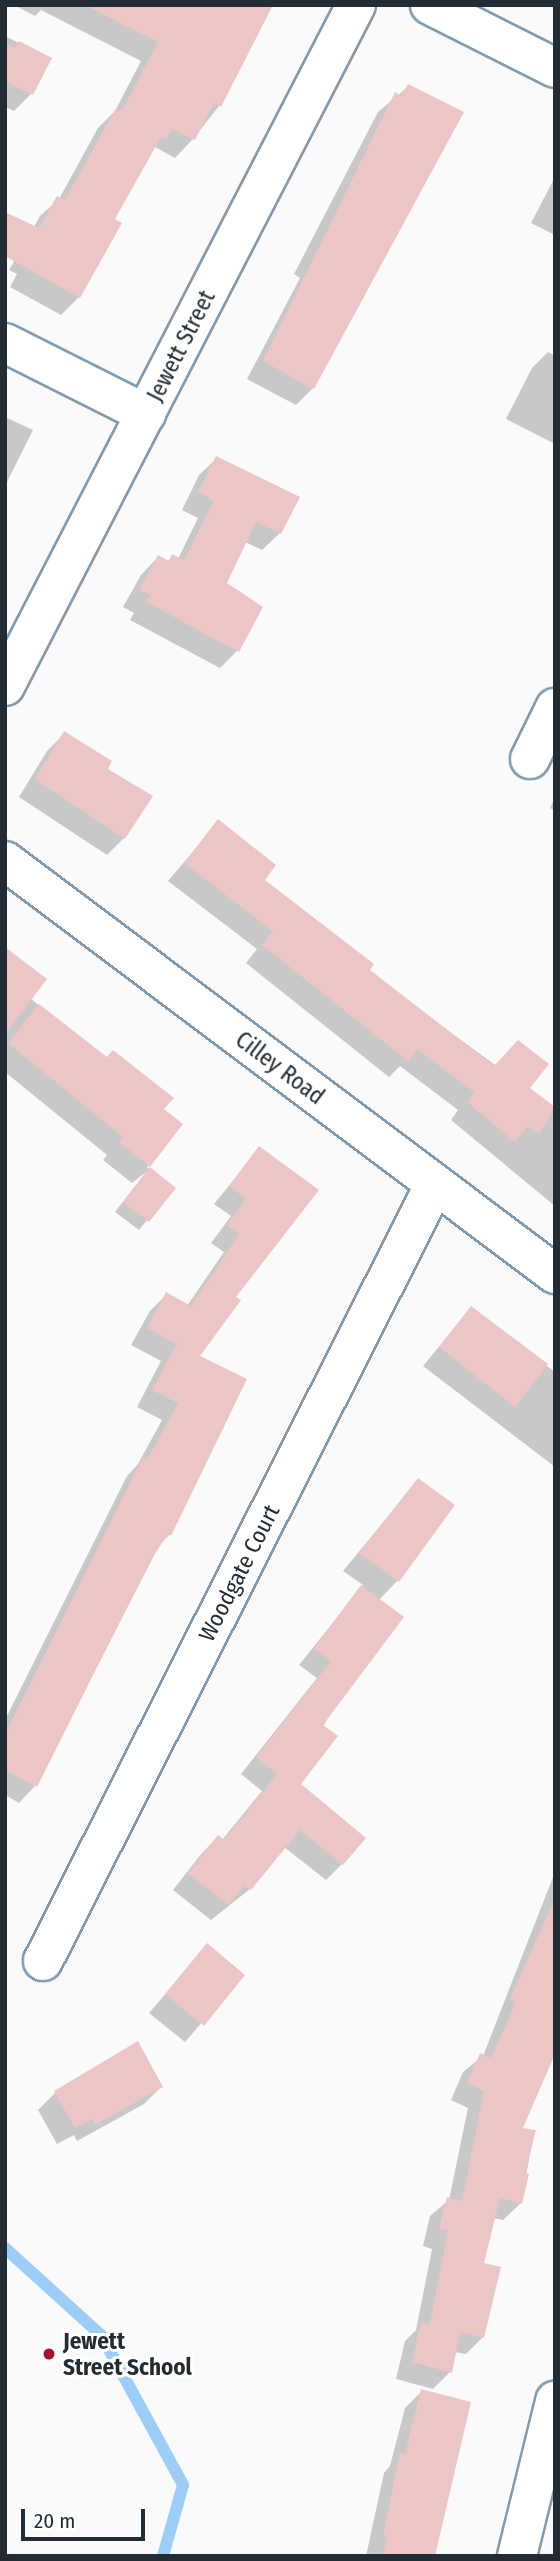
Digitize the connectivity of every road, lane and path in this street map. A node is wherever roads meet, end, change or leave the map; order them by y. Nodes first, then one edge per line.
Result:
1 (356, 5) edge
2 (430, 5) edge
3 (555, 68) edge
4 (5, 343) edge
5 (146, 414) junction
6 (5, 686) edge
7 (555, 708) edge
8 (530, 759) dead end
9 (5, 861) edge
10 (435, 1184) junction
11 (555, 1274) edge
12 (43, 1961) dead end
13 (555, 2401) edge
14 (517, 2556) edge

1 - 5 street, Jewett Street
2 - 3 street
4 - 5 street
5 - 6 street, Jewett Street
7 - 8 street
9 - 10 street, Cilley Road
10 - 11 street, Cilley Road
10 - 12 street, Woodgate Court
13 - 14 street

